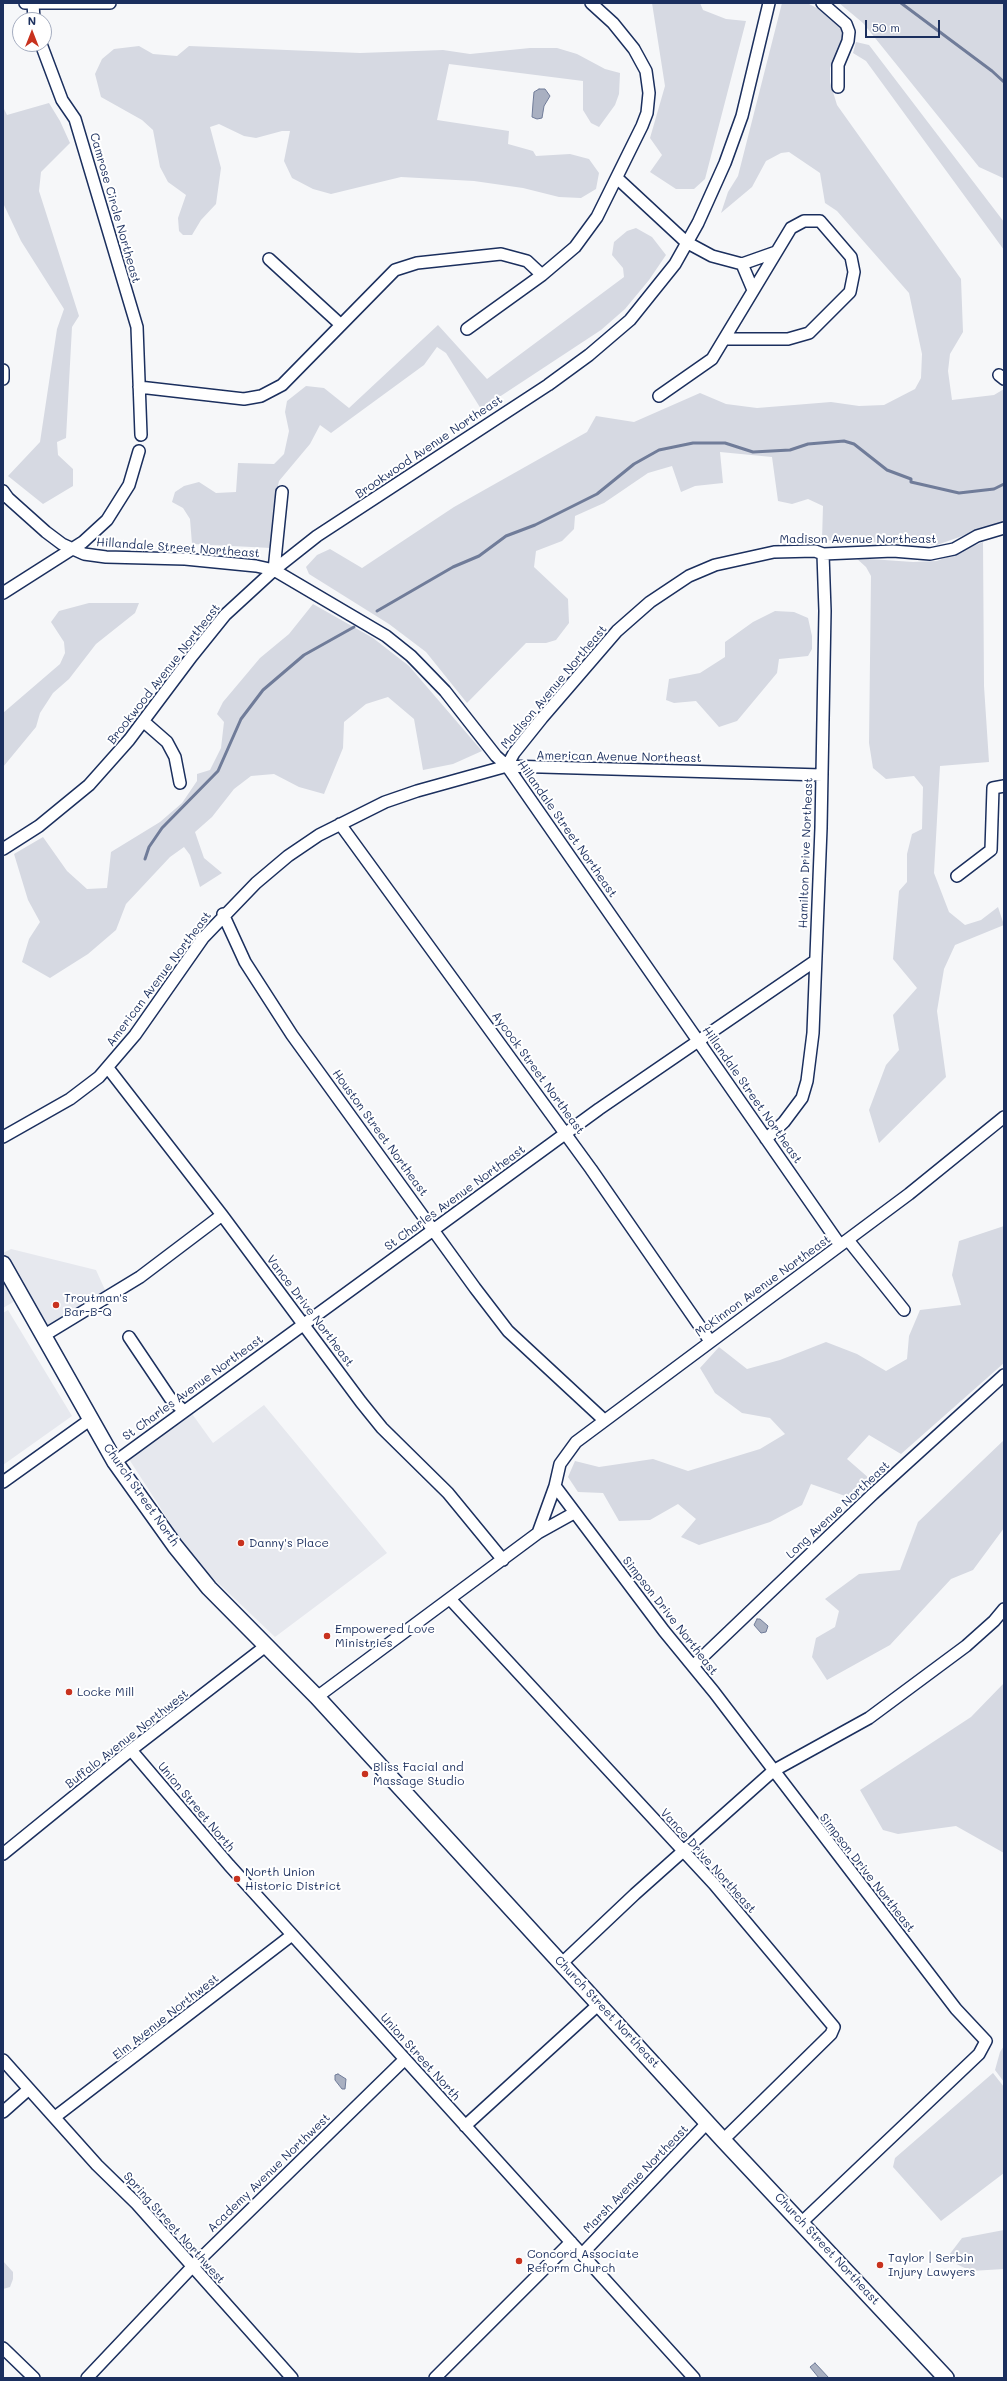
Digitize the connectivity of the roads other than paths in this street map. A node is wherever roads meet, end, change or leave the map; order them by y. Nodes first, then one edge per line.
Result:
1 (24, 3) edge
2 (33, 3) edge
3 (110, 3) edge
4 (591, 3) edge
5 (769, 3) edge
6 (822, 3) edge
7 (44, 52) edge
8 (838, 86) dead end
9 (617, 178) junction
10 (686, 242) junction
11 (776, 252) junction
12 (268, 258) dead end
13 (742, 264) junction
14 (542, 275) junction
15 (753, 290) junction
16 (340, 324) junction
17 (467, 329) dead end
18 (725, 338) junction
19 (3, 370) edge
20 (3, 379) edge
21 (139, 387) junction
22 (659, 396) dead end
23 (141, 435) dead end
24 (139, 451) dead end
25 (3, 491) edge
26 (282, 492) dead end
27 (1004, 528) edge
28 (72, 549) junction
29 (823, 554) junction
30 (274, 570) junction
31 (3, 593) edge
32 (143, 721) junction
33 (507, 766) junction
34 (822, 775) junction
35 (180, 783) dead end
36 (1004, 786) edge
37 (340, 824) junction
38 (3, 849) edge
39 (957, 876) dead end
40 (223, 914) junction
41 (816, 961) junction
42 (698, 1041) junction
43 (108, 1068) junction
44 (1004, 1117) edge
45 (565, 1134) junction
46 (3, 1137) edge
47 (766, 1138) junction
48 (222, 1215) junction
49 (434, 1229) junction
50 (844, 1243) junction
51 (3, 1264) edge
52 (904, 1310) dead end
53 (303, 1324) junction
54 (43, 1336) junction
55 (129, 1337) dead end
56 (710, 1341) junction
57 (1004, 1375) edge
58 (184, 1411) junction
59 (91, 1419) junction
60 (604, 1420) junction
61 (115, 1462) junction
62 (3, 1482) edge
63 (556, 1486) junction
64 (574, 1513) junction
65 (538, 1533) junction
66 (503, 1560) junction
67 (450, 1599) junction
68 (1004, 1609) edge
69 (267, 1645) junction
70 (693, 1666) junction
71 (317, 1697) junction
72 (131, 1750) junction
73 (773, 1771) junction
74 (683, 1851) junction
75 (3, 1854) edge
76 (292, 1935) junction
77 (562, 1963) junction
78 (599, 2004) junction
79 (405, 2059) junction
80 (3, 2060) edge
81 (29, 2089) junction
82 (3, 2112) edge
83 (55, 2117) junction
84 (708, 2122) junction
85 (465, 2126) junction
86 (723, 2140) junction
87 (802, 2222) junction
88 (571, 2242) junction
89 (582, 2254) junction
90 (192, 2267) junction
91 (3, 2348) edge
92 (34, 2378) edge
93 (87, 2378) edge
94 (292, 2378) edge
95 (435, 2378) edge
96 (694, 2378) edge
97 (946, 2378) edge

1 - 2 street
2 - 3 street
4 - 9 street
5 - 10 street, Brookwood Avenue Northeast
6 - 8 street
7 - 21 street, Camrose Circle Northeast
9 - 10 street
9 - 14 street
10 - 13 street
10 - 30 street, Brookwood Avenue Northeast
11 - 13 street
11 - 15 street
11 - 18 street
12 - 16 street
13 - 15 street
14 - 16 street
14 - 17 street
15 - 18 street
16 - 21 street
18 - 22 street
19 - 20 street
21 - 23 street, Camrose Circle Northeast
24 - 28 street
25 - 28 street, Hillandale Street Northeast
26 - 30 street
27 - 29 street, Madison Avenue Northeast
28 - 30 street, Hillandale Street Northeast
28 - 31 street
29 - 33 street, Madison Avenue Northeast
29 - 34 street, Hamilton Drive Northeast
30 - 32 street, Brookwood Avenue Northeast
30 - 33 street, Hillandale Street Northeast
32 - 35 street
32 - 38 street, Brookwood Avenue Northeast
33 - 34 street, American Avenue Northeast
33 - 37 street, American Avenue Northeast
33 - 42 street, Hillandale Street Northeast
34 - 41 street, Hamilton Drive Northeast
36 - 39 street
37 - 40 street, American Avenue Northeast
37 - 45 street, Aycock Street Northeast
40 - 43 street, American Avenue Northeast
40 - 49 street, Houston Street Northeast
41 - 42 street, St Charles Avenue Northeast
41 - 47 street, Hamilton Drive Northeast
42 - 45 street, St Charles Avenue Northeast
42 - 47 street, Hillandale Street Northeast
43 - 46 street, American Avenue Northeast
43 - 48 street, Vance Drive Northeast
44 - 50 street, McKinnon Avenue Northeast
45 - 49 street, St Charles Avenue Northeast
45 - 56 street, Aycock Street Northeast
47 - 50 street, Hillandale Street Northeast
48 - 53 street, Vance Drive Northeast
48 - 54 street
49 - 53 street, St Charles Avenue Northeast
49 - 60 street, Houston Street Northeast
50 - 52 street, Hillandale Street Northeast
50 - 56 street, McKinnon Avenue Northeast
51 - 54 main road, Church Street North
53 - 58 street, St Charles Avenue Northeast
53 - 66 street, Vance Drive Northeast
54 - 59 main road, Church Street North
55 - 58 street
56 - 60 street, McKinnon Avenue Northeast
57 - 70 street, Long Avenue Northeast
58 - 61 street, St Charles Avenue Northeast
59 - 61 main road, Church Street North
59 - 62 street
60 - 63 street, McKinnon Avenue Northeast
61 - 69 main road, Church Street North
63 - 64 street
63 - 65 street, McKinnon Avenue Northeast
64 - 65 street
64 - 70 street, Simpson Drive Northeast
65 - 66 street
66 - 67 street
67 - 71 street
67 - 74 street, Vance Drive Northeast
68 - 73 street
69 - 71 main road, Church Street Northeast
69 - 72 street, Buffalo Avenue Northwest
70 - 73 street, Simpson Drive Northeast
71 - 77 main road, Church Street Northeast
72 - 75 street, Buffalo Avenue Northwest
72 - 76 street, Union Street North
73 - 74 street
73 - 87 street, Simpson Drive Northeast
74 - 77 street
74 - 86 street, Vance Drive Northeast
76 - 79 street, Union Street North
76 - 83 street, Elm Avenue Northwest
77 - 78 main road, Church Street Northeast
78 - 84 main road, Church Street Northeast
78 - 85 street
79 - 85 street, Union Street North
79 - 90 street, Academy Avenue Northwest
80 - 81 street, Spring Street Northwest
81 - 82 street
81 - 83 street, Spring Street Northwest
83 - 90 street, Spring Street Northwest
84 - 86 main road, Church Street Northeast
84 - 89 street, Marsh Avenue Northeast
85 - 88 street, Union Street North
86 - 87 main road, Church Street Northeast
87 - 97 main road, Church Street Northeast
88 - 89 street, Union Street North
88 - 95 street
89 - 96 street, Union Street North
90 - 93 street, Academy Avenue Northwest
90 - 94 street, Spring Street Northwest
91 - 92 street

